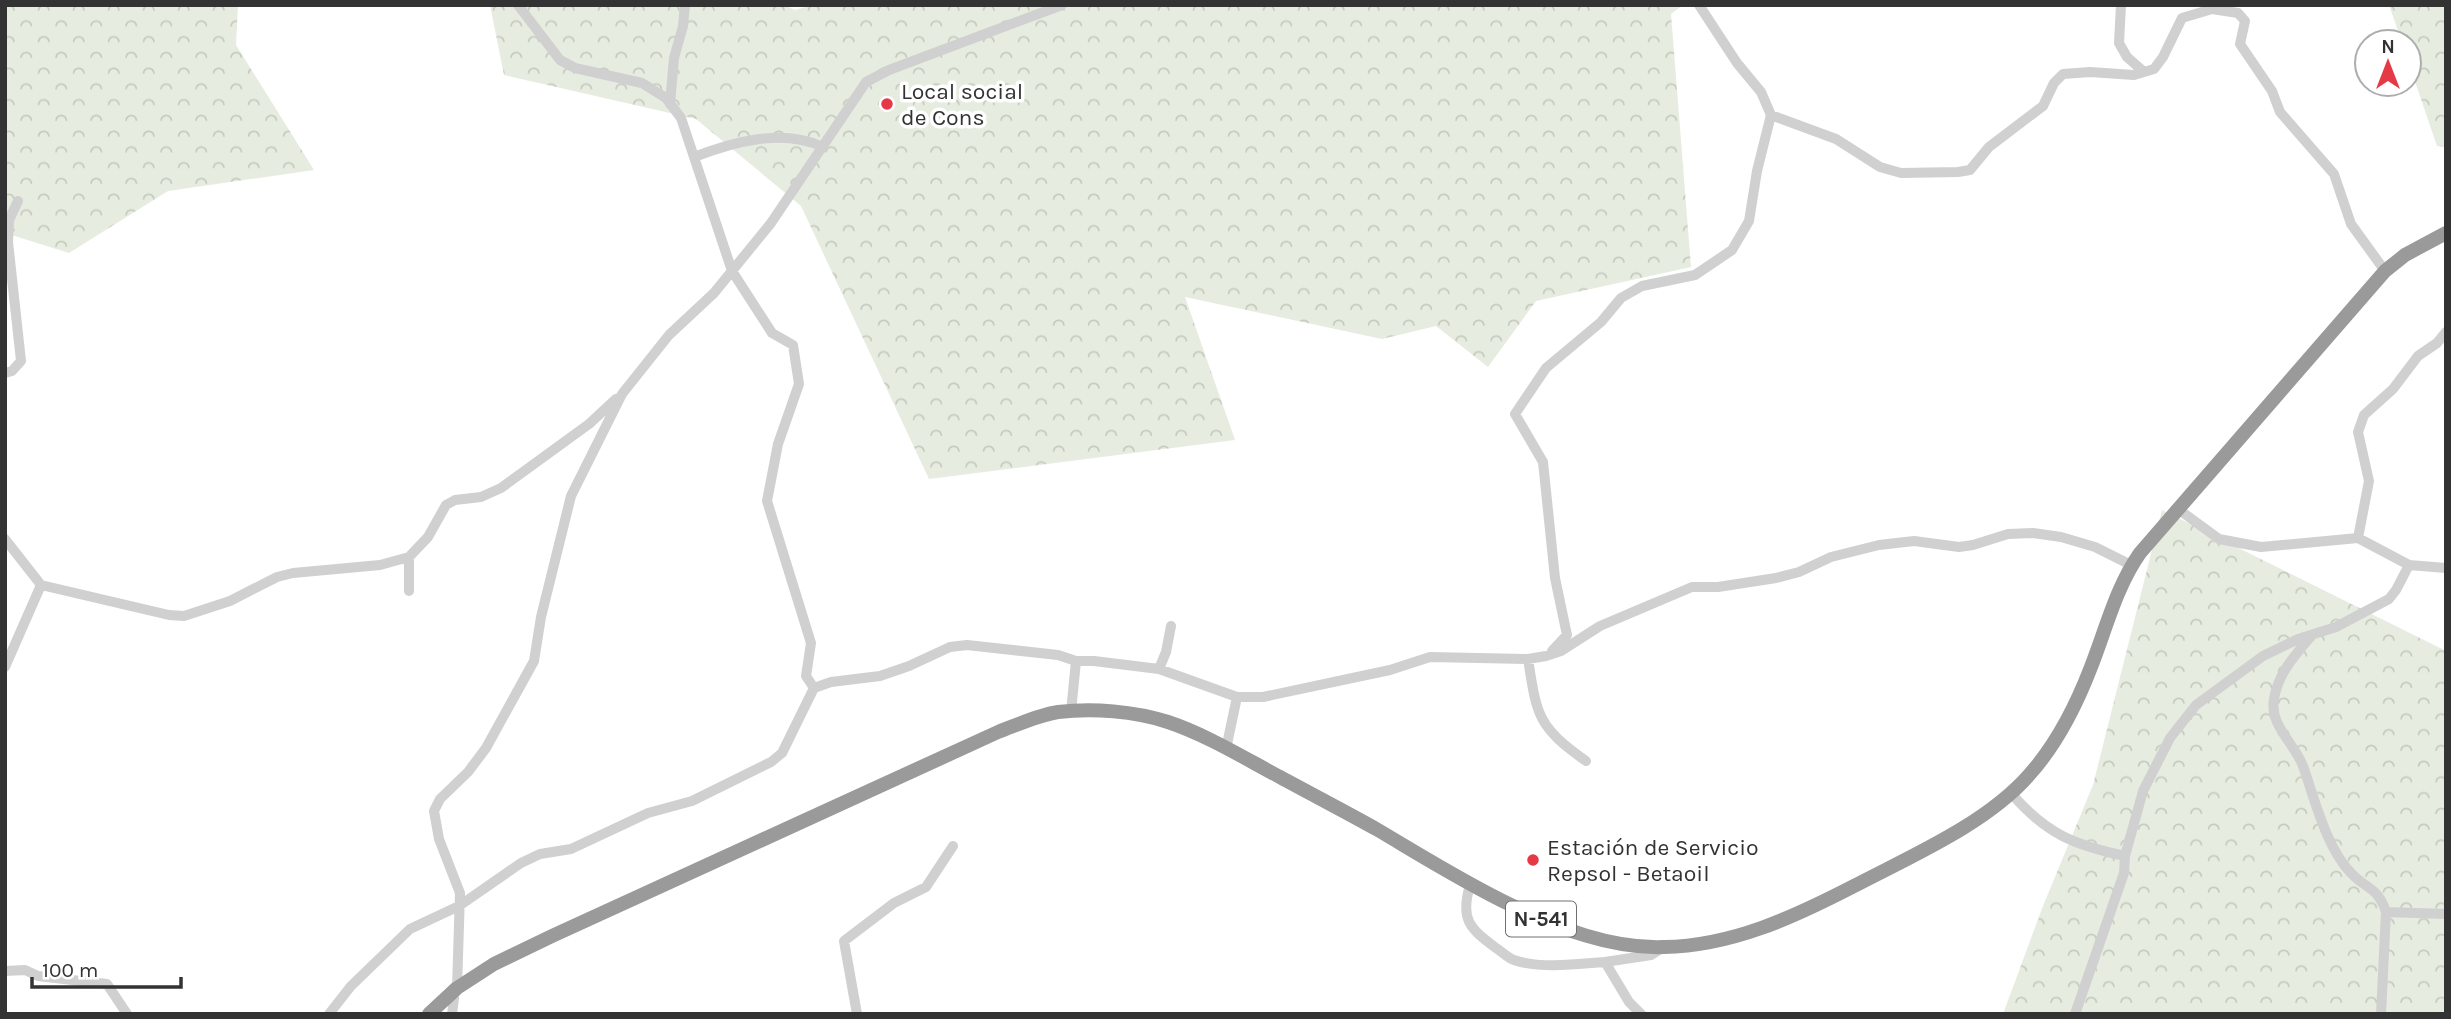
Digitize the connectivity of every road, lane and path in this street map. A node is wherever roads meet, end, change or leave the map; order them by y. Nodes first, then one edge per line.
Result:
1 (518, 5) edge
2 (685, 5) edge
3 (1062, 5) edge
4 (1699, 5) edge
5 (2121, 5) edge
6 (2144, 72) junction
7 (670, 104) junction
8 (1771, 115) junction
9 (823, 147) junction
10 (694, 157) junction
11 (18, 201) dead end
12 (2446, 233) edge
13 (732, 271) junction
14 (2385, 271) junction
15 (2446, 332) edge
16 (5, 373) edge
17 (622, 394) junction
18 (2178, 509) junction
19 (2358, 538) junction
20 (5, 540) edge
21 (409, 557) junction
22 (2131, 565) junction
23 (2409, 565) junction
24 (2446, 569) edge
25 (41, 585) junction
26 (410, 591) dead end
27 (1171, 626) dead end
28 (2312, 635) junction
29 (1546, 656) junction
30 (1528, 659) junction
31 (1076, 661) junction
32 (5, 667) edge
33 (1159, 669) junction
34 (814, 688) junction
35 (1237, 697) junction
36 (1070, 712) junction
37 (1226, 749) junction
38 (1586, 761) dead end
39 (2011, 793) junction
40 (953, 846) dead end
41 (2124, 856) junction
42 (1470, 885) junction
43 (459, 906) junction
44 (2386, 912) junction
45 (2446, 914) edge
46 (1663, 947) junction
47 (1605, 962) junction
48 (5, 971) edge
49 (455, 990) junction
50 (127, 1014) edge
51 (328, 1014) edge
52 (429, 1014) edge
53 (452, 1014) edge
54 (857, 1014) edge
55 (1641, 1014) edge
56 (2075, 1014) edge
57 (2381, 1014) edge

1 - 7 street
2 - 7 street
3 - 9 street
4 - 8 street
5 - 6 street
6 - 8 street
6 - 14 street
7 - 10 street
8 - 29 street
9 - 10 street
9 - 13 street
10 - 13 street
11 - 16 street
12 - 14 highway, N-541
13 - 17 street
13 - 34 street
14 - 18 highway, N-541
15 - 19 street
17 - 21 street
17 - 43 street
18 - 19 street
18 - 22 highway, N-541
19 - 23 street
20 - 25 street
21 - 25 street
21 - 26 street
22 - 29 street
22 - 39 highway, N-541
23 - 24 street
23 - 28 street
25 - 32 street
27 - 33 street
28 - 41 street
28 - 44 street
29 - 30 street
30 - 35 street
30 - 38 street
31 - 33 street
31 - 34 street
31 - 36 street
33 - 35 street
34 - 43 street
35 - 37 street
36 - 37 highway, N-541
36 - 49 highway, N-541
37 - 42 highway, N-541
39 - 41 street
39 - 46 highway, N-541
40 - 54 street
41 - 56 street
42 - 46 highway, N-541
42 - 47 street
43 - 49 street
43 - 51 street
44 - 45 street
44 - 57 street
46 - 47 street
47 - 55 street
48 - 50 street
49 - 52 highway, N-541
49 - 53 street

